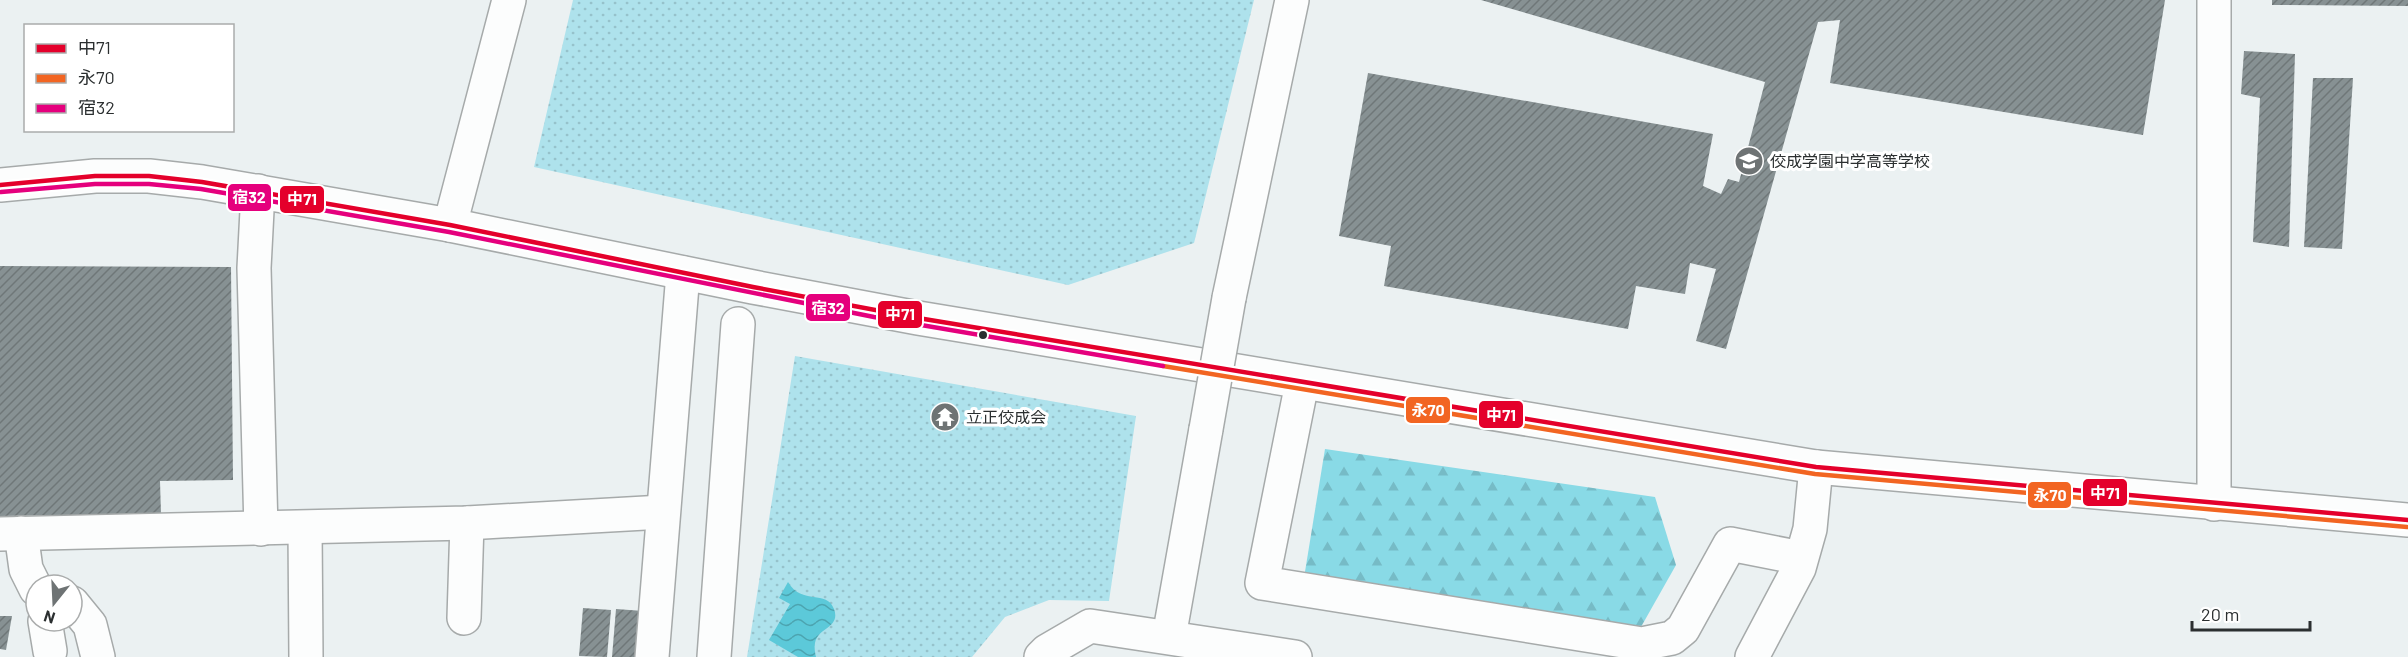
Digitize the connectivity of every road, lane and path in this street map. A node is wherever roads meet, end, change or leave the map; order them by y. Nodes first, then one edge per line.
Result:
1 (509, 0) edge
2 (1292, 0) edge
3 (2214, 0) edge
4 (0, 185) edge
5 (258, 191) junction
6 (450, 225) junction
7 (683, 273) junction
8 (738, 324) dead end
9 (1302, 383) junction
10 (1816, 467) junction
11 (2214, 504) junction
12 (663, 512) junction
13 (2408, 520) edge
14 (467, 523) junction
15 (305, 528) junction
16 (261, 529) junction
17 (10, 533) edge
18 (1801, 558) junction
19 (28, 573) edge
20 (84, 618) edge
21 (464, 618) dead end
22 (1169, 638) junction
23 (98, 657) edge
24 (306, 657) edge
25 (652, 657) edge
26 (714, 657) edge
27 (1041, 657) edge
28 (1295, 657) edge
29 (1752, 657) edge

1 - 6 street
2 - 22 street, bridge
3 - 11 street
4 - 5 street
5 - 6 street
5 - 16 street
6 - 7 street
7 - 9 street
7 - 12 street
8 - 26 street
9 - 10 street
9 - 18 street
10 - 11 street
10 - 18 street
11 - 13 street
12 - 14 street
12 - 25 street
14 - 15 street
14 - 21 street
15 - 16 street
15 - 24 street
16 - 17 street
17 - 19 street
18 - 29 street
20 - 23 street
22 - 27 street
22 - 28 street

